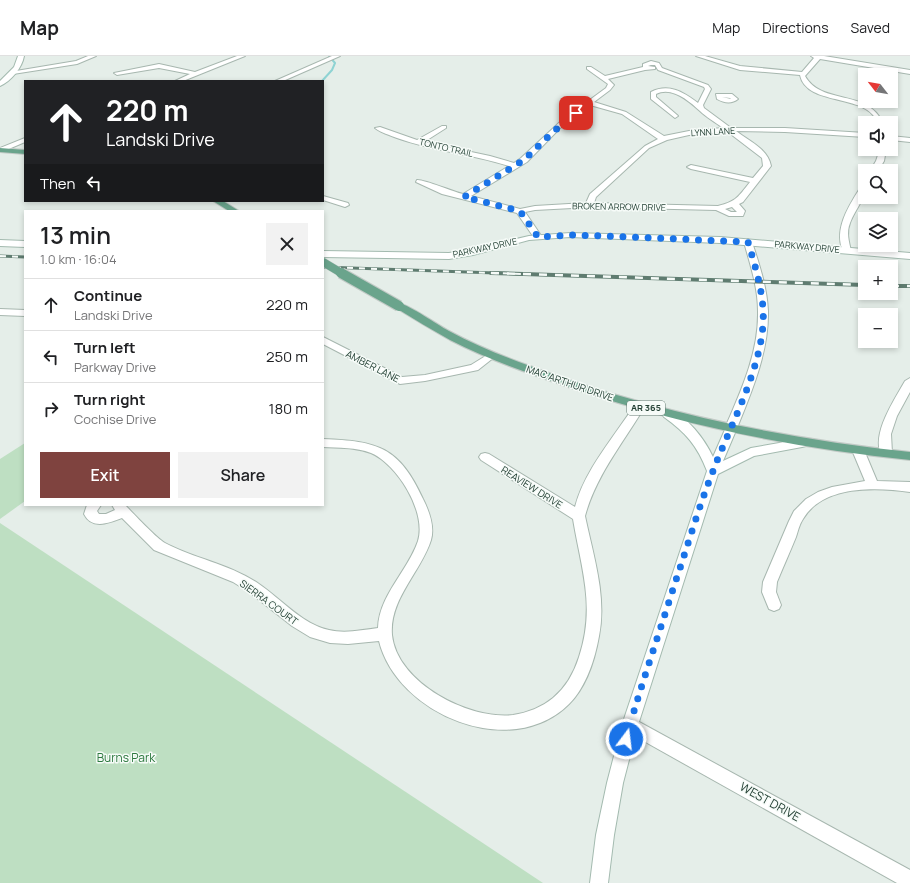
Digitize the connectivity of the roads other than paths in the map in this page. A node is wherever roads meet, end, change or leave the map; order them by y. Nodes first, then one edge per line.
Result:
1 (21, 56) edge
2 (93, 56) edge
3 (242, 56) edge
4 (699, 56) edge
5 (816, 56) edge
6 (333, 58) edge
7 (589, 68) dead end
8 (13, 72) junction
9 (910, 72) edge
10 (117, 73) dead end
11 (195, 74) junction
12 (804, 74) junction
13 (605, 78) junction
14 (180, 80) edge
15 (280, 80) edge
16 (0, 84) edge
17 (707, 93) junction
18 (718, 95) dead end
19 (589, 103) junction
20 (700, 107) junction
21 (675, 116) dead end
22 (876, 116) edge
23 (444, 127) dead end
24 (378, 128) dead end
25 (729, 130) junction
26 (858, 135) edge
27 (662, 138) junction
28 (898, 139) edge
29 (24, 140) edge
30 (910, 140) edge
31 (419, 142) junction
32 (1, 150) edge
33 (24, 152) edge
34 (516, 166) junction
35 (691, 167) dead end
36 (755, 181) junction
37 (420, 182) dead end
38 (464, 197) junction
39 (324, 198) edge
40 (858, 200) edge
41 (219, 202) edge
42 (734, 204) junction
43 (345, 205) dead end
44 (591, 205) junction
45 (718, 208) junction
46 (233, 210) edge
47 (520, 211) junction
48 (538, 237) junction
49 (748, 242) junction
50 (0, 243) edge
51 (24, 244) edge
52 (847, 251) junction
53 (324, 254) edge
54 (910, 256) edge
55 (324, 263) edge
56 (0, 312) edge
57 (24, 313) edge
58 (324, 341) edge
59 (492, 355) junction
60 (910, 381) edge
61 (640, 406) junction
62 (668, 414) junction
63 (731, 428) junction
64 (324, 443) edge
65 (802, 443) junction
66 (858, 450) junction
67 (886, 453) junction
68 (910, 456) edge
69 (485, 457) dead end
70 (713, 471) junction
71 (873, 484) junction
72 (910, 487) edge
73 (94, 506) edge
74 (121, 508) edge
75 (579, 516) junction
76 (774, 605) dead end
77 (384, 634) junction
78 (630, 725) junction
79 (910, 880) edge
80 (599, 883) edge

1 - 8 street
2 - 8 street
3 - 11 street
4 - 12 street
5 - 9 street
5 - 12 street
6 - 15 street
7 - 13 street
8 - 16 street
10 - 11 street
11 - 14 street
12 - 22 street
13 - 17 street
13 - 19 street
17 - 18 street
17 - 20 street
19 - 27 street
19 - 34 street
20 - 21 street, BROKEN ARROW DRIVE
20 - 25 street, BROKEN ARROW DRIVE
23 - 31 street
24 - 31 street, TONTO TRAIL
25 - 26 street, LYNN LANE
25 - 27 street, LYNN LANE
25 - 36 street, BROKEN ARROW DRIVE
27 - 44 street, LYNN LANE
28 - 30 street
29 - 32 street
31 - 34 street, TONTO TRAIL
32 - 33 main road
34 - 38 street
35 - 36 street
36 - 42 street, BROKEN ARROW DRIVE
37 - 38 street
38 - 47 street
39 - 43 street
40 - 52 street
41 - 46 main road
42 - 45 street, BROKEN ARROW DRIVE
42 - 45 street, BROKEN ARROW DRIVE
44 - 45 street, BROKEN ARROW DRIVE
44 - 47 street, BROKEN ARROW DRIVE
47 - 48 street
48 - 49 street, PARKWAY DRIVE
48 - 53 street, PARKWAY DRIVE
49 - 52 street, PARKWAY DRIVE
49 - 63 street
50 - 51 street
52 - 54 street, PARKWAY DRIVE
55 - 59 main road, MAC ARTHUR DRIVE / AR 365, bridge
56 - 57 street
58 - 59 street, AMBER LANE
59 - 61 main road, MAC ARTHUR DRIVE / AR 365
60 - 67 street
61 - 62 main road, MAC ARTHUR DRIVE / AR 365
61 - 75 street
62 - 63 main road, MAC ARTHUR DRIVE / AR 365
62 - 70 street
63 - 65 main road, MAC ARTHUR DRIVE / AR 365
63 - 70 street
64 - 77 street
65 - 66 main road, MAC ARTHUR DRIVE / AR 365
65 - 70 street
66 - 67 main road, MAC ARTHUR DRIVE / AR 365
66 - 71 street
67 - 68 main road, MAC ARTHUR DRIVE / AR 365
69 - 75 street, REAVIEW DRIVE
70 - 78 street
71 - 72 street
71 - 76 street
73 - 74 street, SIERRA COURT
74 - 77 street, SIERRA COURT
75 - 77 street
78 - 79 street, WEST DRIVE
78 - 80 street

